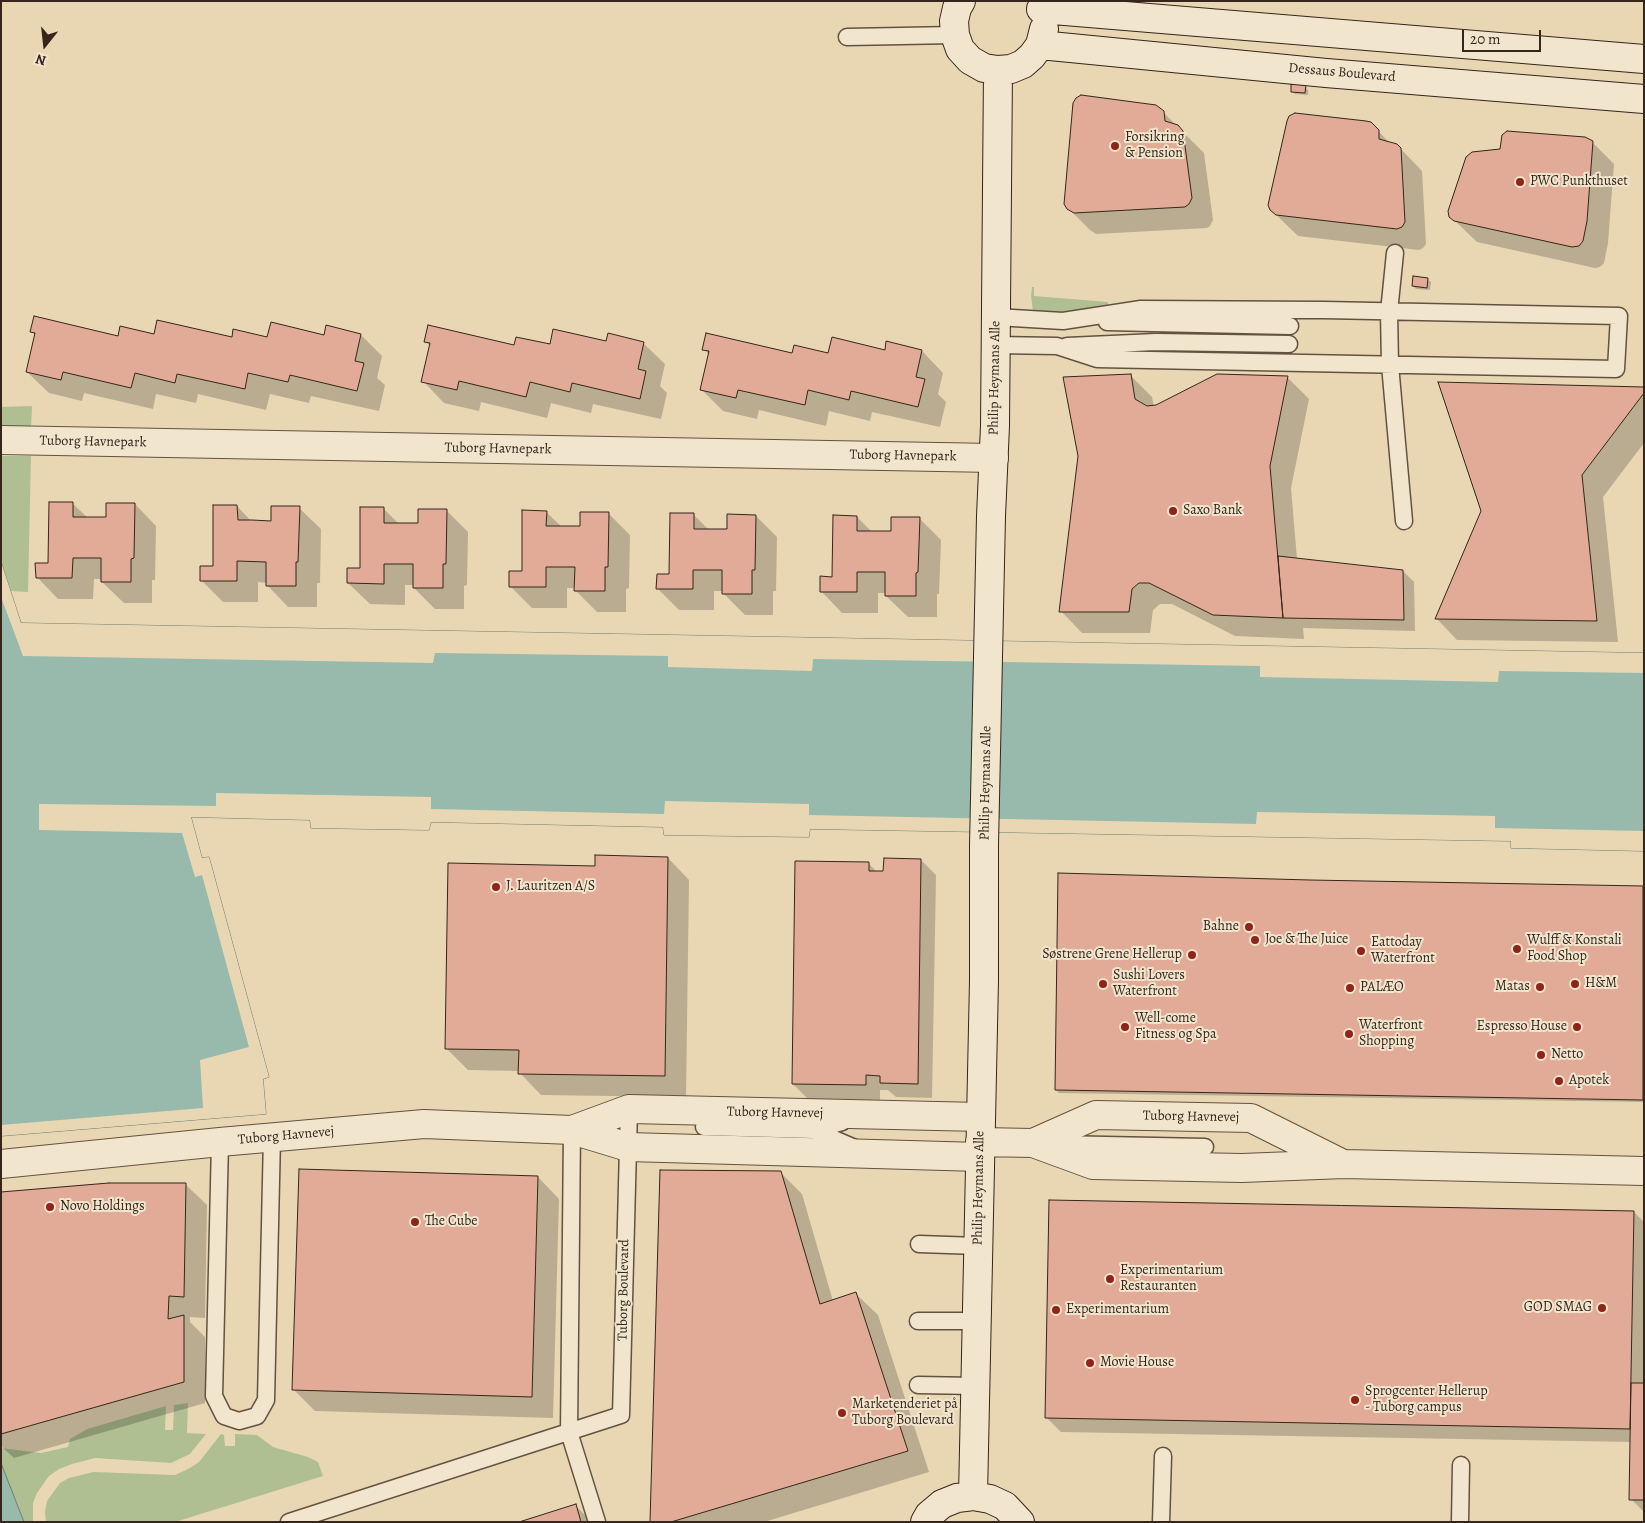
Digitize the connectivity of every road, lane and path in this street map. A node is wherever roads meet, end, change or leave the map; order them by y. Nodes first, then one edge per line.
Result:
1 (961, 1) edge
2 (1039, 5) edge
3 (955, 35) junction
4 (847, 37) dead end
5 (1040, 45) junction
6 (1644, 58) edge
7 (998, 70) junction
8 (1644, 99) edge
9 (1395, 253) dead end
10 (1389, 312) junction
11 (996, 317) junction
12 (1063, 321) junction
13 (1290, 326) dead end
14 (1289, 344) dead end
15 (996, 346) junction
16 (1057, 346) junction
17 (1390, 365) junction
18 (1, 440) edge
19 (994, 458) junction
20 (1404, 521) dead end
21 (629, 1109) junction
22 (868, 1114) junction
23 (704, 1127) dead end
24 (572, 1130) junction
25 (813, 1130) junction
26 (272, 1138) junction
27 (980, 1138) junction
28 (220, 1142) junction
29 (1034, 1143) junction
30 (628, 1147) junction
31 (1205, 1147) dead end
32 (868, 1154) junction
33 (1, 1164) edge
34 (1344, 1164) junction
35 (1644, 1171) edge
36 (920, 1244) dead end
37 (978, 1246) junction
38 (918, 1321) dead end
39 (977, 1322) junction
40 (918, 1385) dead end
41 (976, 1386) junction
42 (569, 1432) junction
43 (1163, 1456) dead end
44 (1461, 1465) dead end
45 (973, 1496) junction
46 (289, 1522) edge
47 (597, 1522) edge
48 (925, 1522) edge
49 (1020, 1522) edge
50 (1161, 1522) edge
51 (1460, 1522) edge

1 - 3 street
2 - 5 street
2 - 6 street
3 - 4 lane
3 - 7 street
5 - 7 street
5 - 8 street, Dessaus Boulevard
7 - 11 street, Philip Heymans Alle
9 - 10 lane
10 - 12 lane
10 - 17 lane
10 - 17 lane
11 - 12 lane
11 - 15 street, Philip Heymans Alle
12 - 13 lane
14 - 16 lane
15 - 16 lane
15 - 19 street, Philip Heymans Alle
16 - 17 lane
17 - 20 lane
18 - 19 street, Tuborg Havnepark
19 - 27 street, Philip Heymans Alle
21 - 22 street, Tuborg Havnevej
21 - 24 street, Tuborg Havnevej
21 - 30 lane, Tuborg Boulevard
22 - 25 lane
22 - 27 street, Tuborg Havnevej
23 - 25 lane
24 - 26 street, Tuborg Havnevej
24 - 30 street, Tuborg Havnevej
24 - 42 lane
25 - 32 lane
26 - 28 street, Tuborg Havnevej
26 - 28 lane
27 - 29 street, Tuborg Havnevej
27 - 32 street, Tuborg Havnevej
27 - 37 street, Philip Heymans Alle
28 - 33 street, Tuborg Havnevej
29 - 31 lane
29 - 34 street, Tuborg Havnevej
29 - 34 street, Tuborg Havnevej
30 - 32 street, Tuborg Havnevej
30 - 42 lane, Tuborg Boulevard
34 - 35 street, Tuborg Havnevej
36 - 37 lane
37 - 39 street, Philip Heymans Alle
38 - 39 lane
39 - 41 street, Philip Heymans Alle
40 - 41 lane
41 - 45 street, Philip Heymans Alle
42 - 46 lane, Tuborg Boulevard
42 - 47 lane
43 - 50 lane
44 - 51 lane
45 - 48 street
45 - 49 street

